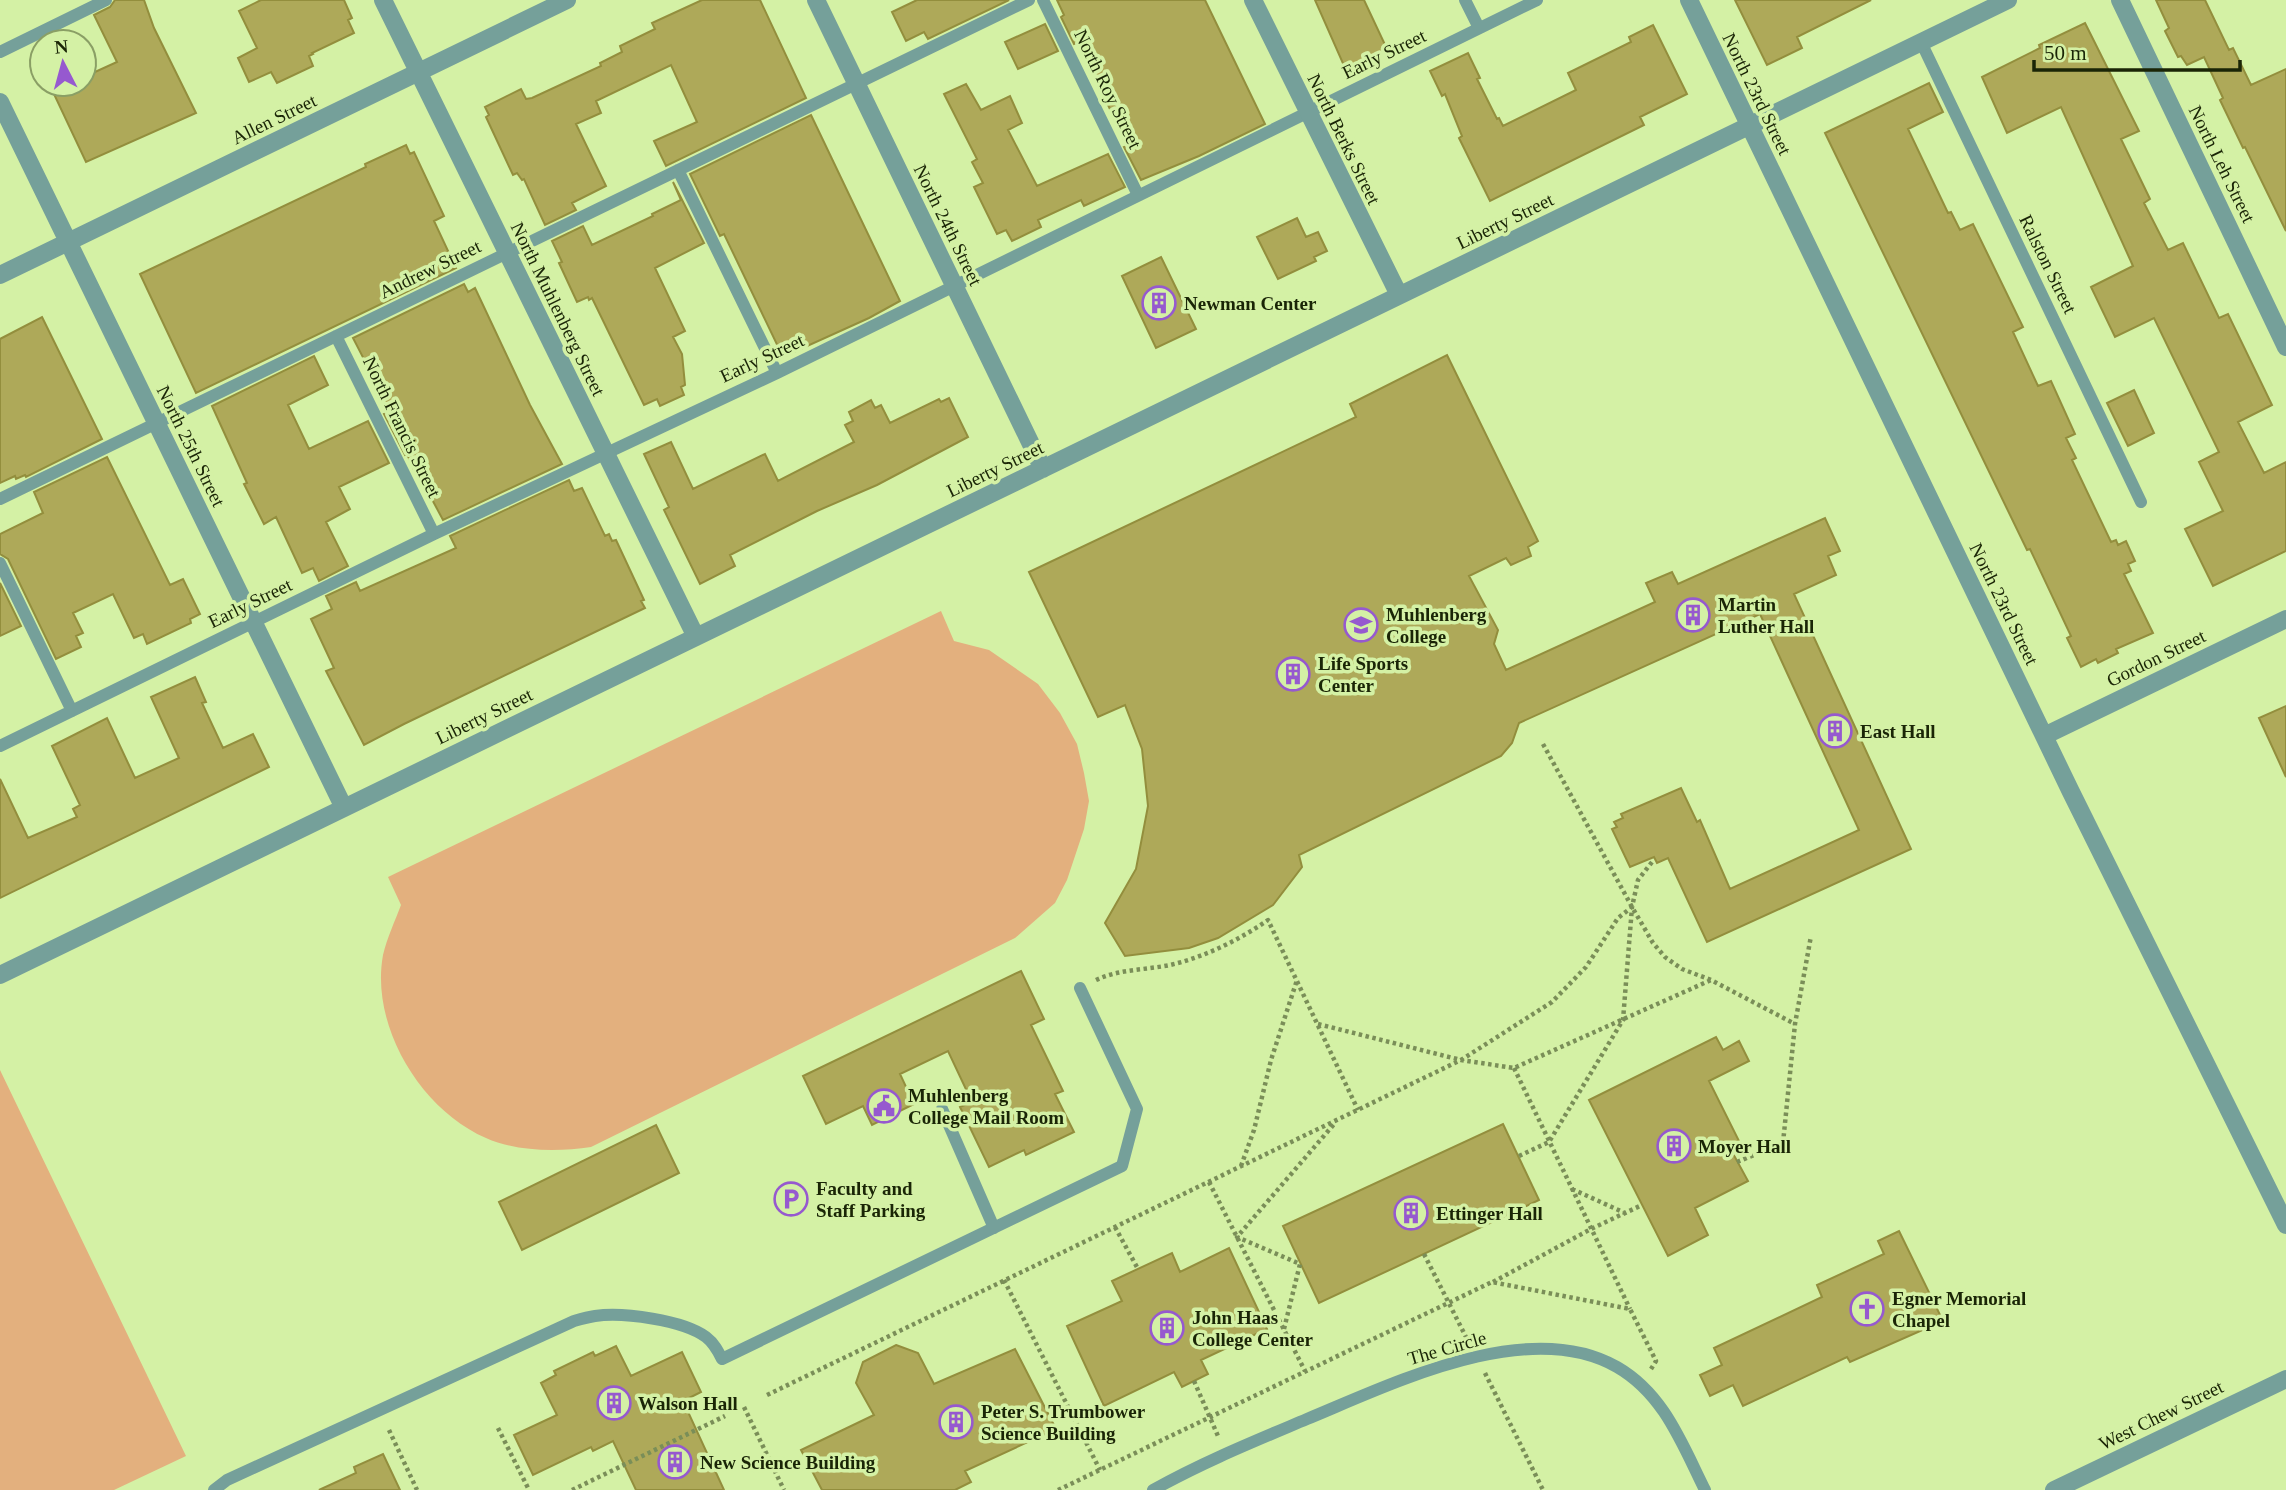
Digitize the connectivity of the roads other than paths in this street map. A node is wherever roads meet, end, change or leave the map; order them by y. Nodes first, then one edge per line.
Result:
1 (106, 0) edge
2 (383, 0) edge
3 (567, 0) edge
4 (816, 0) edge
5 (1029, 0) edge
6 (1043, 0) edge
7 (1253, 0) edge
8 (1465, 0) edge
9 (1537, 0) edge
10 (1689, 0) edge
11 (2008, 0) edge
12 (2120, 0) edge
13 (1479, 28) junction
14 (1921, 42) junction
15 (0, 52) edge
16 (419, 72) junction
17 (857, 84) junction
18 (0, 102) edge
19 (1307, 113) junction
20 (1748, 126) junction
21 (678, 170) junction
22 (1138, 195) junction
23 (68, 242) junction
24 (507, 253) junction
25 (0, 275) edge
26 (954, 286) junction
27 (1399, 295) junction
28 (336, 336) junction
29 (2286, 347) edge
30 (777, 373) junction
31 (156, 423) junction
32 (605, 453) junction
33 (1042, 469) junction
34 (0, 499) edge
35 (2141, 502) dead end
36 (434, 534) junction
37 (0, 563) edge
38 (2286, 619) edge
39 (253, 623) junction
40 (696, 637) junction
41 (72, 710) junction
42 (2044, 736) junction
43 (0, 746) edge
44 (344, 808) junction
45 (0, 975) edge
46 (1080, 988) road end
47 (942, 1109) dead end
48 (2286, 1225) edge
49 (994, 1228) junction
50 (2286, 1378) edge
51 (214, 1490) edge
52 (1153, 1490) edge
53 (1705, 1490) edge
54 (2054, 1490) edge

1 - 15 lane
2 - 16 street, North Muhlenberg Street
3 - 16 street, Allen Street
4 - 17 street, North 24th Street
5 - 17 lane, Andrew Street
6 - 22 lane, North Roy Street
7 - 19 street, North Berks Street
8 - 13 lane
9 - 13 lane, Early Street
10 - 20 street, North 23rd Street
11 - 14 street, Liberty Street
12 - 29 street, North Leh Street
13 - 19 lane, Early Street
14 - 20 street, Liberty Street
14 - 35 lane, Ralston Street
16 - 23 street, Allen Street
16 - 24 street, North Muhlenberg Street
17 - 21 lane, Andrew Street
17 - 26 street, North 24th Street
18 - 23 street, North 25th Street
19 - 22 lane, Early Street
19 - 27 street, North Berks Street
20 - 27 street, Liberty Street
20 - 42 street, North 23rd Street
21 - 24 lane, Andrew Street
21 - 30 lane
22 - 26 lane, Early Street
23 - 25 street, Allen Street
23 - 31 street, North 25th Street
24 - 28 lane, Andrew Street
24 - 32 street, North Muhlenberg Street
26 - 30 lane, Early Street
26 - 33 street, North 24th Street
27 - 33 street, Liberty Street
28 - 31 lane, Andrew Street
28 - 36 lane, North Francis Street
30 - 32 lane, Early Street
31 - 34 lane, Andrew Street
31 - 39 street, North 25th Street
32 - 36 lane, Early Street
32 - 40 street, North Muhlenberg Street
33 - 40 street, Liberty Street
36 - 39 lane, Early Street
37 - 41 lane
38 - 42 street, Gordon Street
39 - 41 lane, Early Street
39 - 44 street, North 25th Street
40 - 44 street, Liberty Street
41 - 43 lane, Early Street
42 - 48 street, North 23rd Street
44 - 45 street, Liberty Street
46 - 49 lane
47 - 49 lane
49 - 51 lane
50 - 54 street, West Chew Street
52 - 53 lane, The Circle

